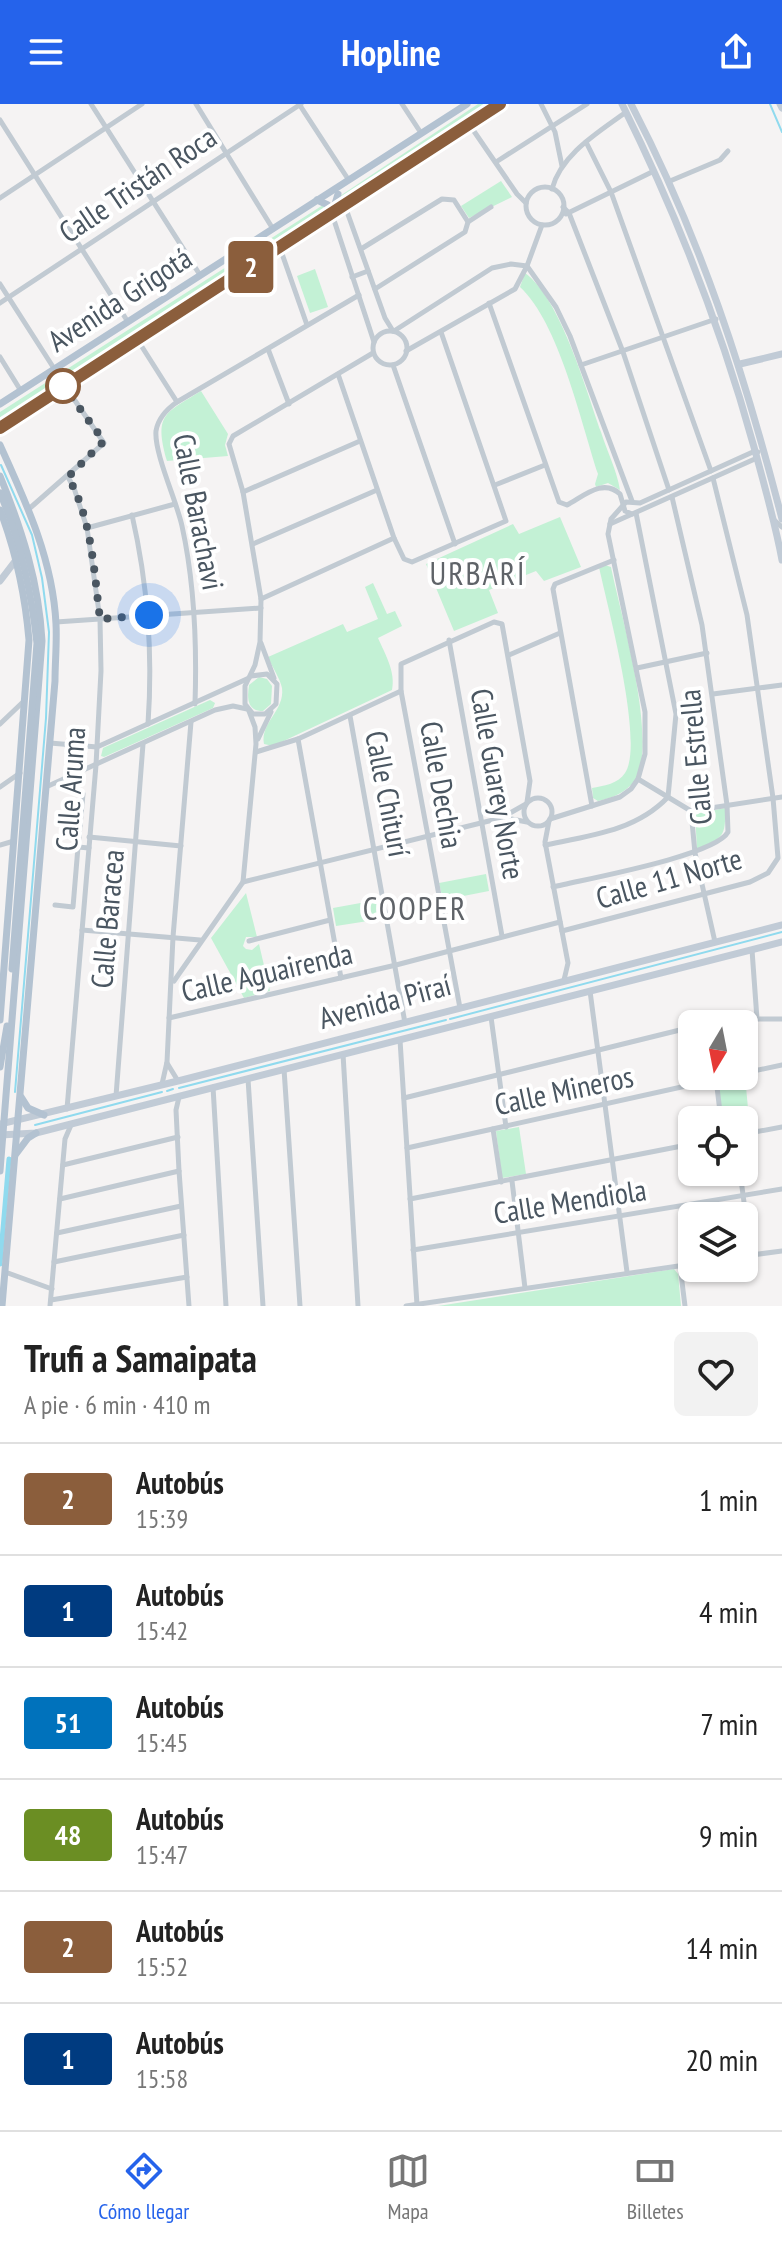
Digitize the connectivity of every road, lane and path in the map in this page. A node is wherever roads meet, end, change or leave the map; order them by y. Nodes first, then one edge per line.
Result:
1 (91, 104) edge
2 (142, 104) edge
3 (196, 104) edge
4 (300, 104) edge
5 (402, 104) edge
6 (467, 104) edge
7 (500, 104) edge
8 (541, 104) edge
9 (587, 104) edge
10 (631, 104) edge
11 (624, 108) edge
12 (0, 120) edge
13 (469, 124) junction
14 (553, 126) junction
15 (106, 128) junction
16 (421, 133) junction
17 (586, 142) junction
18 (728, 151) dead end
19 (227, 152) junction
20 (496, 162) junction
21 (562, 167) junction
22 (655, 171) junction
23 (34, 175) junction
24 (348, 179) junction
25 (340, 185) junction
26 (672, 185) junction
27 (552, 189) junction
28 (611, 192) junction
29 (338, 194) junction
30 (0, 198) edge
31 (154, 202) junction
32 (321, 202) junction
33 (526, 203) junction
34 (335, 204) junction
35 (347, 204) junction
36 (491, 207) dead end
37 (563, 207) junction
38 (569, 213) junction
39 (329, 216) junction
40 (560, 217) junction
41 (350, 219) junction
42 (468, 222) junction
43 (678, 223) junction
44 (336, 225) junction
45 (542, 225) junction
46 (273, 229) junction
47 (696, 242) junction
48 (280, 248) junction
49 (361, 249) junction
50 (82, 250) junction
51 (527, 266) junction
52 (368, 271) junction
53 (201, 276) junction
54 (352, 277) junction
55 (0, 284) edge
56 (703, 285) junction
57 (375, 289) junction
58 (359, 295) junction
59 (8, 298) junction
60 (0, 303) edge
61 (489, 303) junction
62 (721, 308) junction
63 (716, 319) junction
64 (129, 323) junction
65 (307, 325) junction
66 (394, 331) junction
67 (441, 332) junction
68 (665, 337) junction
69 (137, 339) junction
70 (374, 342) junction
71 (268, 349) junction
72 (726, 350) junction
73 (406, 351) junction
74 (623, 352) junction
75 (373, 353) junction
76 (782, 354) edge
77 (0, 357) edge
78 (740, 364) junction
79 (393, 365) junction
80 (581, 365) junction
81 (55, 370) junction
82 (338, 374) junction
83 (65, 385) junction
84 (737, 387) junction
85 (21, 391) junction
86 (177, 402) junction
87 (0, 404) edge
88 (289, 404) junction
89 (0, 428) edge
90 (360, 441) junction
91 (762, 442) junction
92 (0, 445) edge
93 (757, 454) junction
94 (767, 462) junction
95 (545, 465) junction
96 (712, 474) junction
97 (0, 476) edge
98 (68, 477) junction
99 (495, 485) junction
100 (625, 488) junction
101 (377, 490) junction
102 (243, 492) junction
103 (0, 493) edge
104 (670, 493) junction
105 (620, 494) junction
106 (635, 503) junction
107 (175, 504) junction
108 (624, 504) junction
109 (30, 508) junction
110 (0, 510) edge
111 (634, 514) junction
112 (132, 515) junction
113 (778, 519) edge
114 (609, 525) junction
115 (87, 528) junction
116 (782, 528) edge
117 (394, 538) junction
118 (778, 539) junction
119 (253, 544) junction
120 (455, 544) junction
121 (16, 560) junction
122 (614, 560) junction
123 (782, 560) edge
124 (0, 581) edge
125 (261, 599) junction
126 (261, 608) junction
127 (195, 614) junction
128 (149, 615) junction
129 (100, 619) junction
130 (56, 622) junction
131 (560, 633) junction
132 (449, 640) junction
133 (260, 642) junction
134 (707, 653) junction
135 (509, 655) junction
136 (667, 661) junction
137 (637, 668) junction
138 (250, 677) junction
139 (274, 678) junction
140 (782, 685) edge
141 (758, 689) junction
142 (401, 691) junction
143 (713, 694) junction
144 (211, 696) junction
145 (27, 699) junction
146 (195, 704) junction
147 (273, 708) junction
148 (215, 710) junction
149 (248, 710) junction
150 (350, 716) junction
151 (191, 722) junction
152 (0, 724) edge
153 (148, 724) junction
154 (298, 739) junction
155 (50, 743) junction
156 (143, 744) junction
157 (256, 744) junction
158 (97, 747) junction
159 (256, 752) junction
160 (96, 765) junction
161 (20, 772) junction
162 (638, 779) junction
163 (530, 781) junction
164 (26, 785) junction
165 (0, 787) edge
166 (46, 787) junction
167 (83, 794) dead end
168 (668, 797) junction
169 (782, 797) edge
170 (773, 798) junction
171 (547, 801) junction
172 (527, 803) junction
173 (18, 804) junction
174 (727, 805) junction
175 (592, 806) junction
176 (691, 811) junction
177 (569, 812) junction
178 (501, 818) junction
179 (549, 820) junction
180 (482, 823) junction
181 (531, 824) junction
182 (428, 835) junction
183 (89, 837) junction
184 (15, 841) junction
185 (136, 842) junction
186 (545, 844) junction
187 (0, 845) edge
188 (181, 846) junction
189 (78, 847) junction
190 (89, 848) junction
191 (375, 849) junction
192 (695, 853) junction
193 (320, 863) junction
194 (243, 882) junction
195 (553, 887) junction
196 (704, 896) junction
197 (55, 905) dead end
198 (9, 915) junction
199 (330, 920) junction
200 (0, 921) edge
201 (560, 922) junction
202 (782, 925) edge
203 (82, 930) junction
204 (562, 931) junction
205 (129, 934) junction
206 (502, 936) junction
207 (173, 937) junction
208 (201, 940) junction
209 (249, 941) dead end
210 (715, 942) junction
211 (782, 942) edge
212 (752, 950) junction
213 (449, 951) junction
214 (13, 954) junction
215 (568, 963) junction
216 (396, 965) junction
217 (626, 967) junction
218 (580, 977) junction
219 (341, 978) junction
220 (631, 979) junction
221 (3, 980) edge
222 (564, 980) junction
223 (172, 986) junction
224 (590, 991) junction
225 (460, 1008) junction
226 (756, 1010) edge
227 (491, 1017) junction
228 (169, 1018) junction
229 (447, 1019) junction
230 (758, 1019) edge
231 (782, 1019) edge
232 (0, 1020) edge
233 (405, 1023) junction
234 (678, 1030) edge
235 (1, 1040) edge
236 (400, 1040) junction
237 (599, 1049) junction
238 (343, 1054) junction
239 (0, 1060) edge
240 (167, 1062) junction
241 (782, 1065) edge
242 (0, 1067) edge
243 (284, 1069) junction
244 (758, 1070) edge
245 (499, 1074) junction
246 (248, 1079) junction
247 (180, 1080) junction
248 (158, 1085) junction
249 (213, 1087) junction
250 (678, 1088) edge
251 (182, 1095) junction
252 (20, 1096) junction
253 (116, 1096) junction
254 (404, 1098) junction
255 (164, 1099) junction
256 (605, 1105) junction
257 (67, 1109) junction
258 (176, 1110) junction
259 (44, 1115) junction
260 (18, 1120) junction
261 (74, 1123) junction
262 (2, 1124) edge
263 (506, 1127) junction
264 (782, 1127) edge
265 (54, 1128) junction
266 (493, 1129) junction
267 (758, 1131) edge
268 (36, 1133) junction
269 (2, 1135) edge
270 (17, 1135) junction
271 (178, 1137) junction
272 (65, 1139) junction
273 (678, 1147) edge
274 (407, 1148) junction
275 (15, 1156) junction
276 (613, 1159) junction
277 (63, 1165) junction
278 (0, 1171) edge
279 (179, 1171) junction
280 (512, 1181) junction
281 (501, 1182) junction
282 (742, 1186) edge
283 (782, 1189) edge
284 (743, 1196) junction
285 (60, 1199) junction
286 (410, 1199) junction
287 (744, 1202) edge
288 (181, 1206) junction
289 (619, 1216) junction
290 (57, 1233) junction
291 (518, 1233) junction
292 (184, 1235) junction
293 (413, 1250) junction
294 (782, 1251) edge
295 (758, 1254) edge
296 (54, 1262) junction
297 (678, 1266) edge
298 (5, 1272) junction
299 (627, 1272) junction
300 (187, 1277) junction
301 (682, 1282) edge
302 (525, 1288) junction
303 (52, 1289) junction
304 (50, 1303) edge
305 (417, 1305) edge
306 (2, 1306) edge
307 (189, 1306) edge
308 (226, 1306) edge
309 (263, 1306) edge
310 (300, 1306) edge
311 (358, 1306) edge
312 (406, 1306) edge
313 (685, 1306) edge

1 - 15 street
2 - 15 street
3 - 19 street
4 - 19 street, Calle Tristán Roca
4 - 24 street
5 - 16 street
6 - 16 main road, Avenida Grigotá
7 - 13 main road, Avenida Grigotá
8 - 14 street
9 - 14 street
10 - 26 main road
11 - 17 street
11 - 22 main road
12 - 23 street
13 - 20 street
13 - 35 main road, Avenida Grigotá
14 - 20 street
14 - 21 street
15 - 23 street
15 - 31 street
16 - 24 main road, Avenida Grigotá
17 - 21 street
17 - 28 street, Calle 11 Norte
18 - 26 street
19 - 31 street, Calle Tristán Roca
19 - 46 street
20 - 33 street
21 - 27 street
22 - 26 main road
22 - 28 street
22 - 43 main road
23 - 30 street
23 - 50 street
24 - 25 main road, Avenida Grigotá
25 - 29 main road
25 - 32 main road, Avenida Grigotá
26 - 47 main road
27 - 33 street
27 - 37 street
28 - 38 street
28 - 68 street, Calle 11 Norte
29 - 34 main road
29 - 35 main road
31 - 50 street, Calle Tristán Roca
31 - 53 street
32 - 34 main road
32 - 39 main road
32 - 46 main road, Avenida Grigotá
33 - 45 street
34 - 35 main road
34 - 39 main road
35 - 39 main road, Avenida Grigotá
35 - 41 street
36 - 42 street
37 - 38 street, Calle Estrella
37 - 40 street
38 - 40 street
38 - 74 street, Calle Estrella
39 - 44 street
39 - 48 main road, Avenida Grigotá
40 - 45 street
41 - 44 street
41 - 49 street
42 - 49 street
42 - 57 street
43 - 47 main road
43 - 56 main road
44 - 54 street
45 - 51 street
46 - 53 main road, Avenida Grigotá
47 - 62 main road
48 - 65 street
48 - 69 main road, Avenida Grigotá
49 - 52 street
50 - 59 street, Calle Tristán Roca
50 - 64 street
51 - 61 street
51 - 66 street
51 - 80 street
52 - 54 street
52 - 57 street
53 - 64 main road, Avenida Grigotá
54 - 58 street
55 - 59 street
56 - 62 main road
56 - 63 main road
57 - 66 street
58 - 65 street, Calle Barachavi
58 - 70 street
59 - 60 street, Calle Tristán Roca
59 - 81 street
61 - 67 street
61 - 95 street
62 - 78 main road
63 - 68 street
63 - 72 main road
64 - 81 main road, Avenida Grigotá
65 - 71 street, Calle Barachavi
66 - 70 street
66 - 73 street
67 - 73 street
67 - 99 street
68 - 74 street
68 - 96 street, Calle 11 Norte
69 - 83 main road, Avenida Grigotá
69 - 86 street
70 - 75 street
71 - 86 street, Calle Barachavi
71 - 88 street
72 - 78 main road
72 - 84 main road
73 - 79 street
74 - 80 street
74 - 104 street, Calle Estrella
75 - 79 street
75 - 82 street
76 - 78 main road
77 - 85 street
78 - 84 main road
78 - 91 main road
79 - 120 street
80 - 100 street
81 - 85 main road, Avenida Grigotá
82 - 88 street
82 - 90 street
83 - 89 main road, Avenida Grigotá
83 - 98 street
84 - 93 main road
85 - 87 main road, Avenida Grigotá
86 - 107 street, Calle Barachavi
88 - 102 street
90 - 101 street
90 - 102 street
91 - 93 street
91 - 94 main road
92 - 109 main road
93 - 94 street
93 - 96 street
93 - 113 main road
94 - 113 main road
95 - 99 street
95 - 105 street
96 - 104 street
96 - 141 street, Calle 11 Norte
97 - 262 main road
98 - 109 street
98 - 115 street, Calle Aruma
99 - 120 street
100 - 105 street
100 - 106 street
100 - 108 street
101 - 117 street
101 - 119 street
102 - 119 street
103 - 164 main road
104 - 106 street
104 - 111 street
104 - 134 street, Calle Estrella
105 - 108 street
106 - 108 street
107 - 112 street
107 - 127 street, Calle Barachavi
108 - 111 street
108 - 114 street
109 - 130 main road
110 - 121 main road
111 - 114 street
111 - 136 street
112 - 115 street
112 - 128 street
113 - 116 street
113 - 118 main road
114 - 122 street
115 - 129 street, Calle Aruma
116 - 118 street
117 - 120 street
117 - 125 street
118 - 123 main road
119 - 125 street
121 - 124 main road
121 - 145 main road
122 - 131 street
122 - 137 street
125 - 126 street
126 - 127 street
126 - 133 street
127 - 128 street
127 - 146 street, Calle Barachavi
128 - 129 street
128 - 153 street
129 - 130 street
129 - 158 street, Calle Aruma
130 - 155 main road
131 - 135 street
131 - 175 street
132 - 135 street
132 - 142 street, Calle Dechia
132 - 180 street, Calle Guarey Norte
133 - 138 street
133 - 139 street
134 - 136 street
134 - 143 street, Calle Estrella
135 - 163 street
136 - 137 street
136 - 168 street
137 - 162 street
138 - 139 street
138 - 144 street
138 - 149 street
139 - 147 street
140 - 141 street
141 - 143 street
141 - 170 street, Calle 11 Norte
142 - 150 street
142 - 182 street, Calle Dechia
143 - 174 street, Calle Estrella
144 - 146 street
144 - 148 street
145 - 152 street
145 - 161 main road
146 - 153 street
147 - 149 street
147 - 157 street
148 - 149 street
148 - 151 street
149 - 157 street
150 - 154 street
150 - 191 street, Calle Chiturí
151 - 156 street
151 - 188 street
153 - 158 street
154 - 159 street
154 - 193 street
155 - 158 street
155 - 166 main road
156 - 160 street
156 - 185 street, Calle Baracea
157 - 159 street
158 - 160 street, Calle Aruma
159 - 194 street
160 - 166 street
160 - 183 street, Calle Aruma
161 - 165 street
161 - 173 main road
162 - 168 street
162 - 175 street
163 - 171 street
163 - 172 street
164 - 173 main road
164 - 214 main road
166 - 252 main road
167 - 189 street
168 - 176 street
168 - 186 street
169 - 170 street
170 - 174 street
170 - 196 street, Calle 11 Norte
171 - 172 street
171 - 177 street
171 - 179 street
172 - 178 street
172 - 181 street
173 - 184 main road
174 - 176 street
174 - 192 street, Calle Estrella
175 - 177 street
176 - 192 street
177 - 179 street
178 - 180 street
178 - 181 street
179 - 181 street
179 - 186 street
180 - 182 street
180 - 206 street, Calle Guarey Norte
181 - 186 street
182 - 191 street
182 - 213 street, Calle Dechia
183 - 185 street
183 - 190 street, Calle Aruma
184 - 187 street
184 - 198 main road
185 - 188 street
185 - 205 street, Calle Baracea
186 - 195 street
188 - 207 street
189 - 190 street
189 - 197 street
190 - 203 street, Calle Aruma
191 - 193 street
191 - 216 street, Calle Chiturí
192 - 195 street, Calle Estrella
192 - 196 street
193 - 194 street
193 - 199 street
194 - 208 street
195 - 201 street
196 - 204 street, Calle 11 Norte
196 - 210 street
198 - 200 street
198 - 221 main road
199 - 209 street
199 - 219 street
201 - 204 street
201 - 206 street, Calle Aguairenda
202 - 210 main road, Avenida Piraí
203 - 205 street
203 - 257 street, Calle Aruma
204 - 215 street
205 - 207 street
205 - 253 street, Calle Baracea
206 - 213 street, Calle Aguairenda
207 - 208 street
207 - 223 street
208 - 223 street
210 - 217 main road, Avenida Piraí
211 - 212 main road, Avenida Piraí
212 - 220 main road, Avenida Piraí
212 - 226 street
213 - 216 street, Calle Aguairenda
213 - 225 street, Calle Dechia
214 - 221 main road
214 - 235 main road
215 - 218 street
215 - 222 street
216 - 219 street, Calle Aguairenda
216 - 233 street, Calle Chiturí
217 - 218 main road, Avenida Piraí
217 - 220 main road
218 - 222 main road, Avenida Piraí
219 - 228 street, Calle Aguairenda
220 - 224 main road, Avenida Piraí
221 - 232 main road
222 - 225 main road, Avenida Piraí
223 - 228 street
224 - 227 main road, Avenida Piraí
224 - 237 street
225 - 229 main road, Avenida Piraí
227 - 229 main road, Avenida Piraí
227 - 245 street
228 - 240 street
229 - 233 main road, Avenida Piraí
229 - 236 main road, Avenida Piraí
230 - 231 street
233 - 247 main road, Avenida Piraí
234 - 237 street
235 - 239 main road
236 - 238 main road, Avenida Piraí
236 - 254 street
237 - 245 street
237 - 256 street
238 - 243 main road, Avenida Piraí
238 - 311 street
239 - 242 main road
240 - 247 street
240 - 248 street
241 - 244 street
243 - 246 main road, Avenida Piraí
243 - 310 street
245 - 254 street
245 - 263 street
246 - 249 main road, Avenida Piraí
246 - 309 street
247 - 248 main road, Avenida Piraí
247 - 251 main road
248 - 253 main road, Avenida Piraí
248 - 255 main road
249 - 251 main road, Avenida Piraí
249 - 308 street
250 - 256 street, Calle Mineros
251 - 255 main road, Avenida Piraí
251 - 258 street
252 - 259 main road
252 - 260 main road
253 - 257 main road, Avenida Piraí
254 - 274 street
255 - 258 street
255 - 261 main road, Avenida Piraí
256 - 263 street, Calle Mineros
256 - 276 street
257 - 259 main road, Avenida Piraí
258 - 271 street
259 - 260 main road, Avenida Piraí
260 - 262 main road, Avenida Piraí
260 - 270 main road
261 - 265 main road, Avenida Piraí
261 - 272 street
262 - 269 main road
263 - 266 street, Calle Mineros
264 - 267 street
265 - 268 main road, Avenida Piraí
265 - 272 street
266 - 274 street, Calle Mineros
266 - 281 street
268 - 270 main road, Avenida Piraí
268 - 275 main road
269 - 270 main road, Avenida Piraí
269 - 278 main road
270 - 275 main road
271 - 277 street
271 - 279 street
272 - 277 street
273 - 276 street
274 - 286 street
275 - 298 main road
276 - 280 street
276 - 289 street
277 - 285 street
279 - 285 street
279 - 288 street
280 - 281 street
280 - 291 street
281 - 286 street
282 - 284 street
283 - 284 street, Calle Mendiola
284 - 287 street
284 - 289 street, Calle Mendiola
285 - 290 street
286 - 293 street
288 - 290 street
288 - 292 street
289 - 291 street, Calle Mendiola
289 - 299 street
290 - 296 street
291 - 293 street, Calle Mendiola
291 - 302 street
292 - 296 street
292 - 300 street
293 - 305 street
294 - 295 street
296 - 303 street
297 - 299 street
298 - 303 street
298 - 306 main road
299 - 302 street
300 - 304 street
300 - 307 street
301 - 313 street
302 - 305 street
303 - 304 street
305 - 312 street

